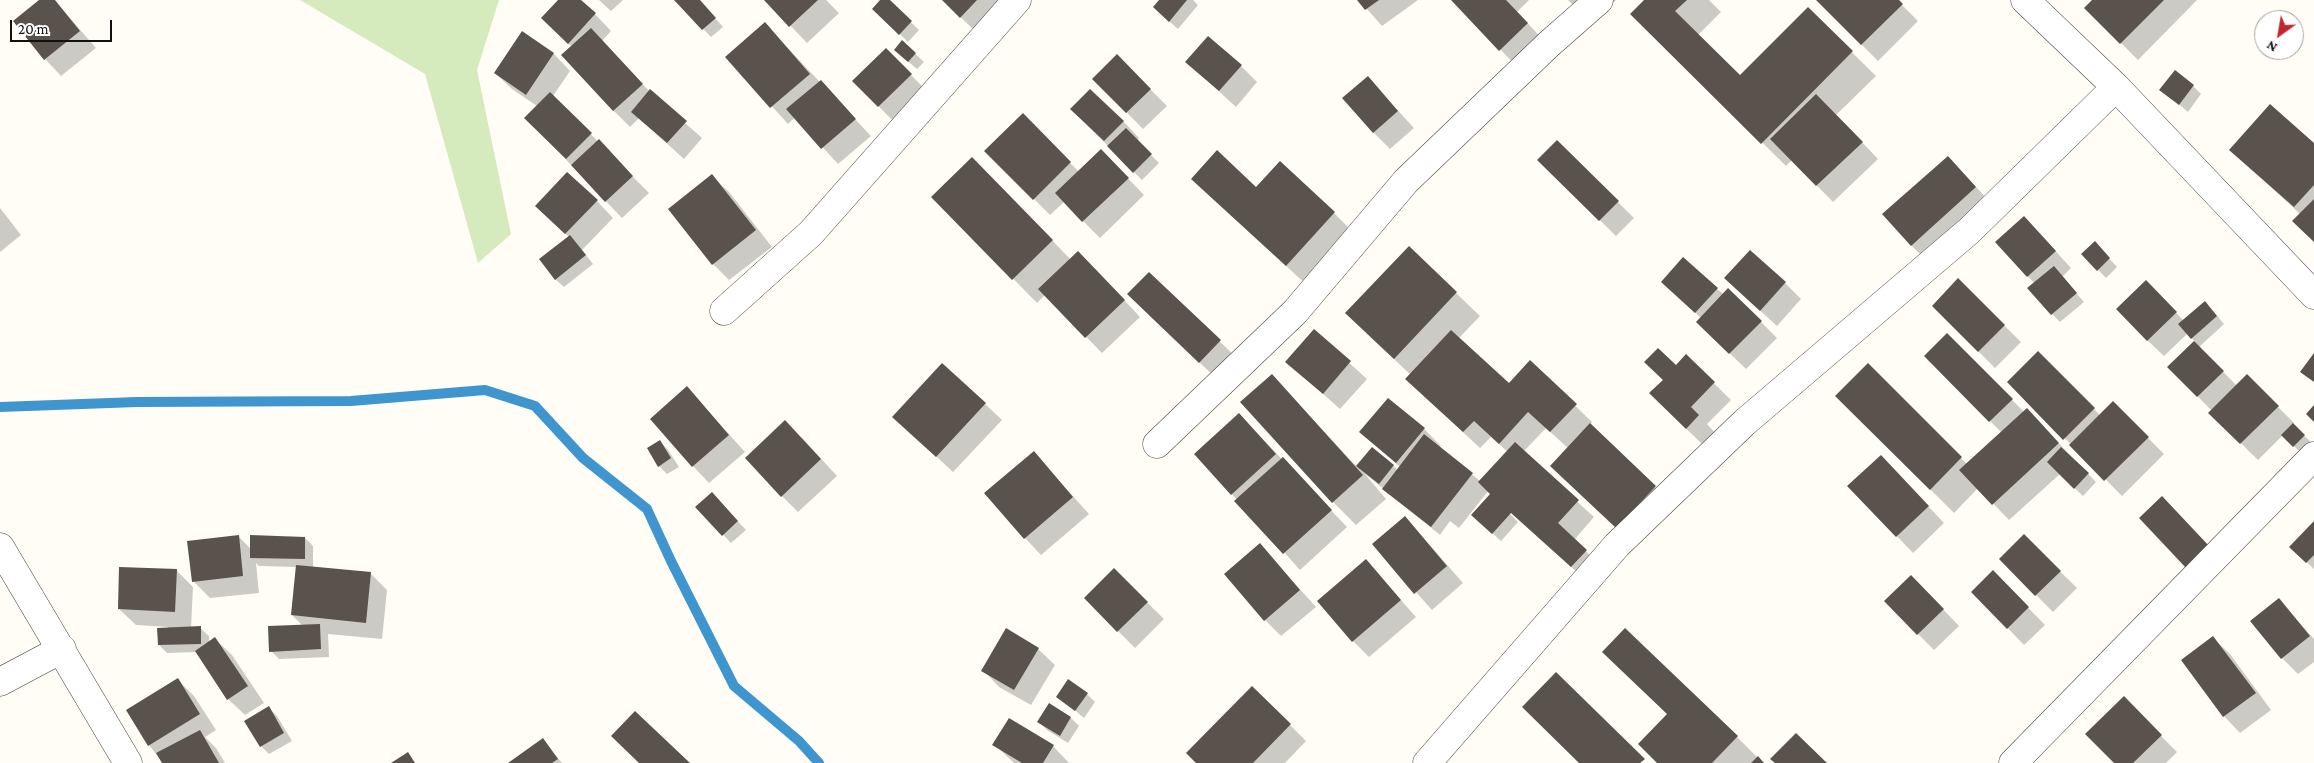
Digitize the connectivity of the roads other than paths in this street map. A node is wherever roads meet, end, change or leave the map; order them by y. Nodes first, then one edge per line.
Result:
1 (1017, 0) edge
2 (1599, 0) edge
3 (2025, 0) edge
4 (2116, 87) junction
5 (2314, 294) edge
6 (724, 312) dead end
7 (1158, 444) dead end
8 (2314, 456) edge
9 (0, 547) edge
10 (62, 649) junction
11 (0, 682) edge
12 (128, 763) edge
13 (1427, 763) edge
14 (2013, 763) edge

1 - 6 street
2 - 7 street
3 - 4 street
4 - 5 street
4 - 13 street
8 - 14 street
9 - 10 street
10 - 11 street
10 - 12 street

